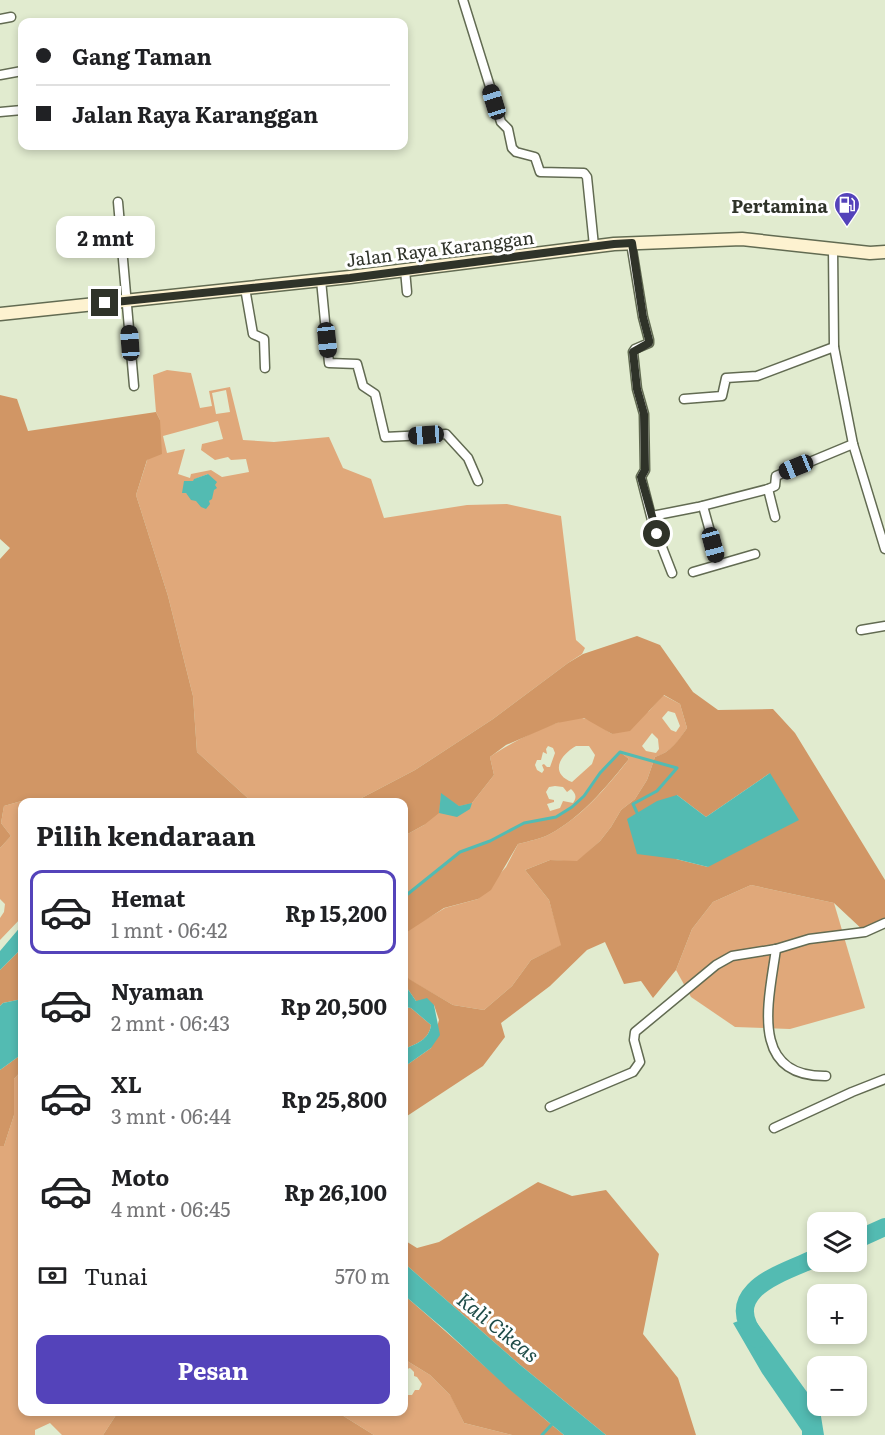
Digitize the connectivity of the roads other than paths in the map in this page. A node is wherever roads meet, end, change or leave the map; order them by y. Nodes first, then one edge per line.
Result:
1 (463, 0) edge
2 (11, 17) dead end
3 (0, 19) edge
4 (18, 72) edge
5 (0, 75) edge
6 (18, 110) edge
7 (0, 112) edge
8 (118, 202) dead end
9 (632, 243) junction
10 (594, 246) junction
11 (833, 248) junction
12 (885, 252) edge
13 (405, 270) junction
14 (321, 280) junction
15 (245, 288) junction
16 (408, 292) dead end
17 (127, 301) junction
18 (0, 314) edge
19 (834, 347) junction
20 (265, 368) dead end
21 (134, 386) dead end
22 (684, 399) dead end
23 (853, 444) junction
24 (478, 481) dead end
25 (768, 489) junction
26 (703, 506) junction
27 (652, 516) junction
28 (775, 517) dead end
29 (885, 549) edge
30 (755, 554) dead end
31 (719, 564) junction
32 (693, 572) dead end
33 (672, 573) dead end
34 (885, 626) edge
35 (861, 630) dead end
36 (885, 922) edge
37 (776, 949) junction
38 (826, 1076) dead end
39 (885, 1079) edge
40 (550, 1107) dead end
41 (774, 1128) dead end

1 - 10 street
2 - 3 street
4 - 5 street
6 - 7 street
8 - 17 street
9 - 10 street, Jalan Raya Karanggan
9 - 11 street, Jalan Raya Karanggan
9 - 27 street
10 - 13 street, Jalan Raya Karanggan
11 - 12 street, Jalan Raya Karanggan
11 - 19 street
13 - 14 street, Jalan Raya Karanggan
13 - 16 street
14 - 15 street, Jalan Raya Karanggan
14 - 24 street
15 - 17 street, Jalan Raya Karanggan
15 - 20 street
17 - 18 street, Jalan Raya Karanggan
17 - 21 street
19 - 22 street
19 - 23 street
23 - 25 street
23 - 29 street
25 - 26 street
25 - 28 street
26 - 27 street
26 - 31 street
27 - 33 street
30 - 31 street
31 - 32 street
34 - 35 street
36 - 37 street
37 - 38 street
37 - 40 street
39 - 41 street

